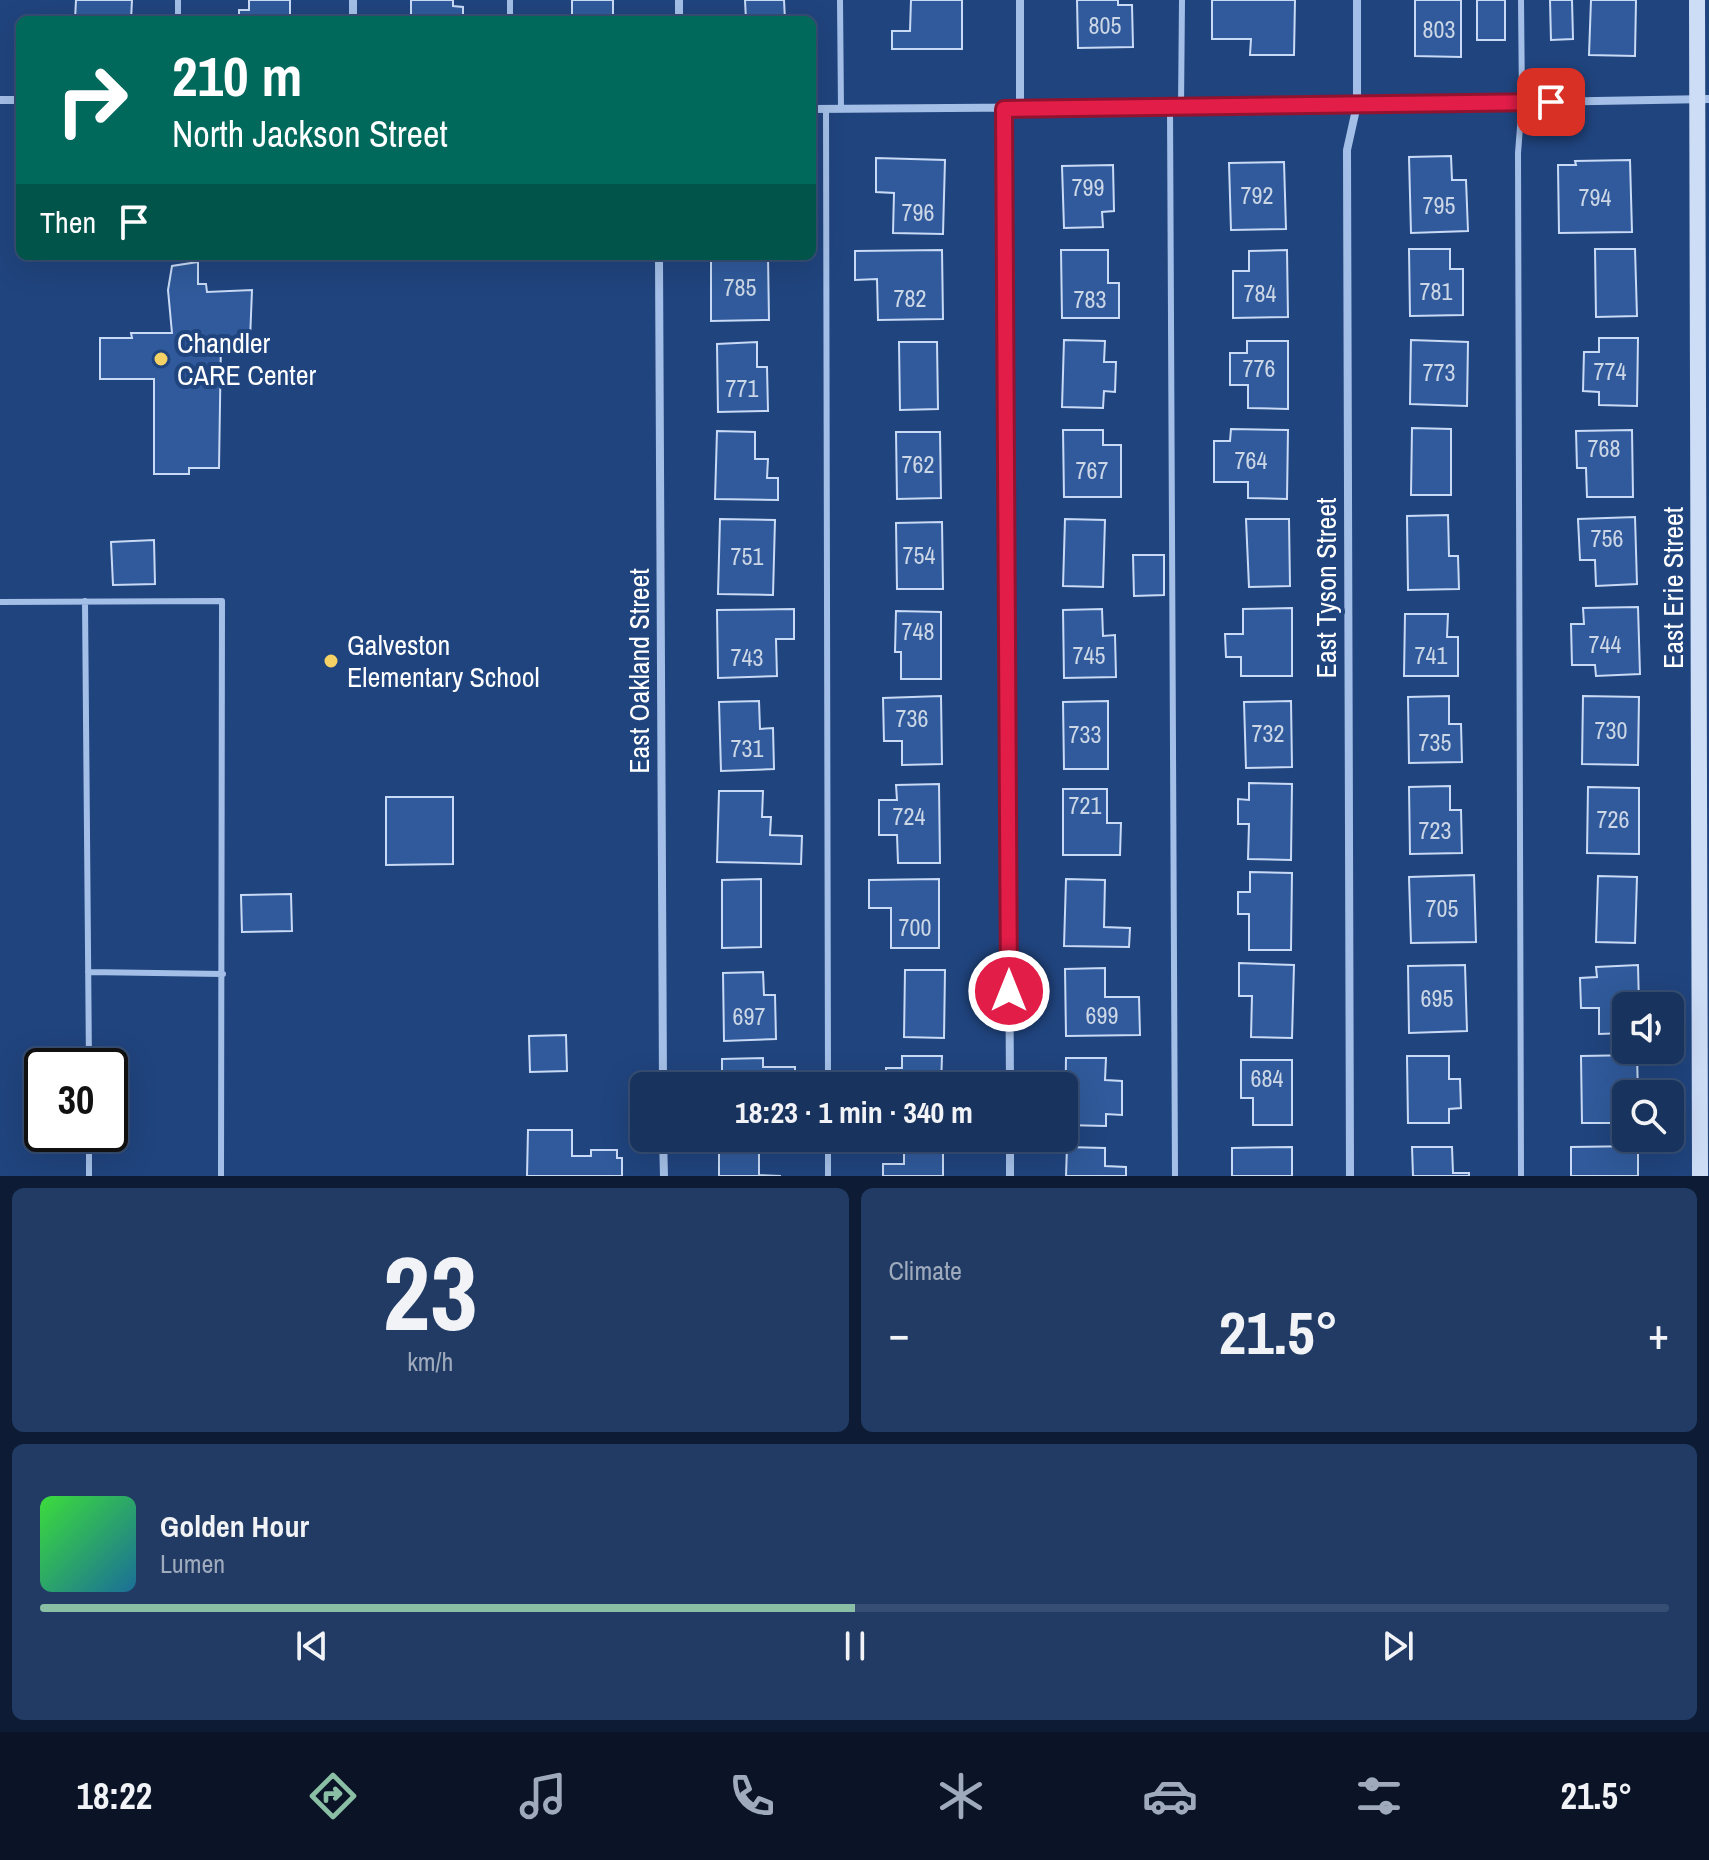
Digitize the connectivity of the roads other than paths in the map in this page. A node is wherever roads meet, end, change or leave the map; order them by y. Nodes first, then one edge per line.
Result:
1 (840, 0) edge
2 (1020, 0) edge
3 (1182, 0) edge
4 (1357, 0) edge
5 (1521, 0) edge
6 (1697, 0) edge
7 (1703, 99) edge
8 (1522, 102) junction
9 (1357, 105) junction
10 (1170, 107) junction
11 (1181, 107) junction
12 (841, 108) junction
13 (816, 109) edge
14 (826, 109) junction
15 (1004, 109) junction
16 (1020, 109) junction
17 (659, 260) edge
18 (85, 601) junction
19 (0, 602) edge
20 (1704, 955) edge
21 (88, 972) junction
22 (223, 974) junction
23 (89, 1048) edge
24 (663, 1072) edge
25 (828, 1072) edge
26 (1010, 1072) edge
27 (89, 1152) edge
28 (663, 1152) edge
29 (828, 1152) edge
30 (1010, 1152) edge
31 (89, 1176) edge
32 (221, 1176) edge
33 (664, 1176) edge
34 (828, 1176) edge
35 (1010, 1176) edge
36 (1175, 1176) edge
37 (1350, 1176) edge
38 (1521, 1176) edge
39 (1700, 1176) edge

1 - 12 lane
2 - 16 street
3 - 11 lane
4 - 9 street, East Tyson Street
5 - 8 lane
6 - 7 street, East Erie Street
7 - 8 street
7 - 20 street, East Erie Street
8 - 9 street
8 - 38 lane
9 - 11 street
9 - 37 street, East Tyson Street
10 - 11 street
10 - 16 street
10 - 36 lane
12 - 14 street
12 - 15 street
13 - 14 street
14 - 25 lane
15 - 16 street
15 - 26 street
17 - 24 street, East Oakland Street
18 - 19 lane
18 - 21 lane
18 - 22 lane
20 - 39 street, East Erie Street
21 - 22 lane
21 - 23 lane
22 - 32 lane
27 - 31 lane
28 - 33 street
29 - 34 lane
30 - 35 street

